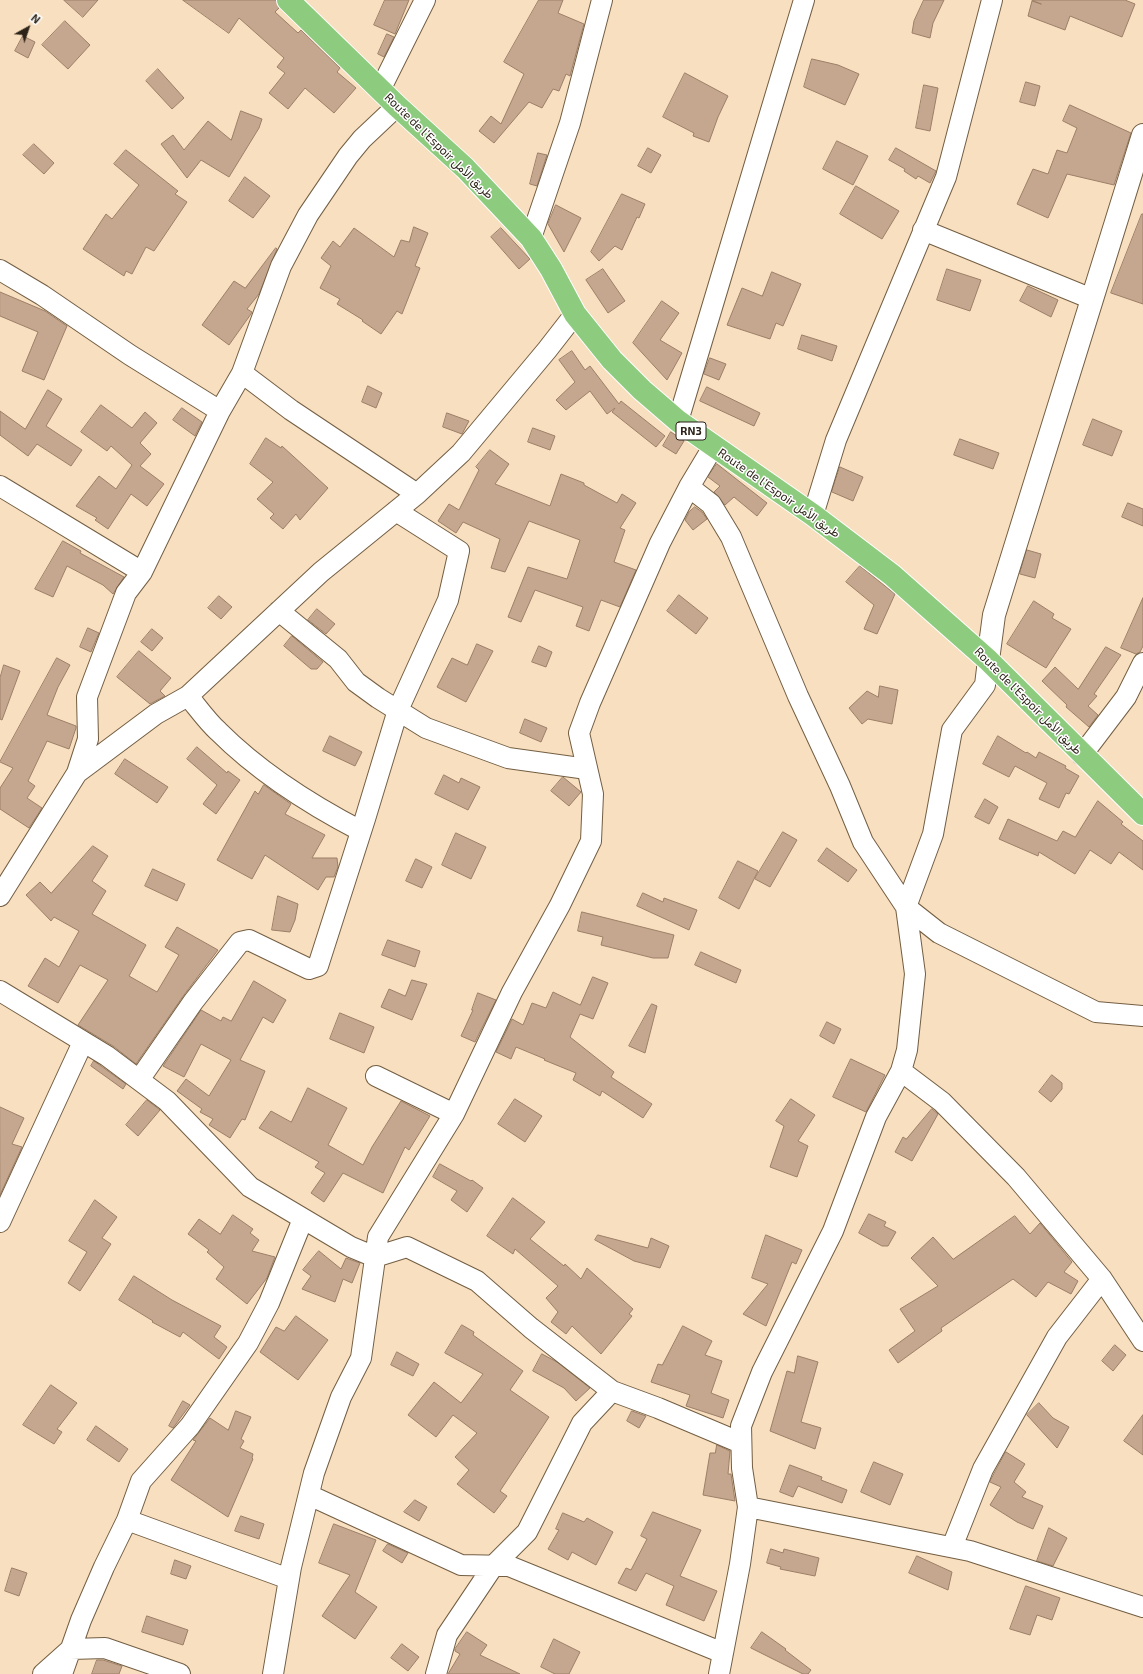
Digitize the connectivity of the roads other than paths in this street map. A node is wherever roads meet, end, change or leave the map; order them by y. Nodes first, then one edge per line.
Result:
1 (288, 0) edge
2 (425, 0) edge
3 (602, 0) edge
4 (804, 0) edge
5 (992, 0) edge
6 (380, 90) junction
7 (397, 106) junction
8 (1143, 135) edge
9 (923, 230) junction
10 (531, 238) junction
11 (0, 270) edge
12 (1092, 299) junction
13 (575, 314) junction
14 (242, 373) junction
15 (220, 411) junction
16 (678, 421) junction
17 (713, 447) junction
18 (0, 486) edge
19 (689, 487) junction
20 (417, 494) junction
21 (396, 511) junction
22 (813, 515) junction
23 (142, 572) junction
24 (280, 611) junction
25 (988, 660) junction
26 (1143, 663) edge
27 (188, 696) junction
28 (398, 710) junction
29 (1082, 755) junction
30 (587, 768) junction
31 (77, 773) junction
32 (1143, 814) edge
33 (361, 831) junction
34 (0, 896) edge
35 (906, 907) junction
36 (0, 991) edge
37 (1143, 1016) edge
38 (83, 1042) junction
39 (901, 1071) junction
40 (376, 1076) dead end
41 (139, 1080) junction
42 (454, 1114) junction
43 (303, 1219) junction
44 (0, 1222) edge
45 (375, 1257) junction
46 (1102, 1279) junction
47 (1143, 1341) edge
48 (612, 1391) junction
49 (741, 1443) junction
50 (309, 1495) junction
51 (748, 1508) junction
52 (127, 1520) junction
53 (952, 1547) junction
54 (494, 1566) junction
55 (289, 1579) junction
56 (1143, 1607) edge
57 (71, 1649) junction
58 (722, 1667) edge
59 (42, 1674) edge
60 (62, 1674) edge
61 (180, 1674) edge
62 (273, 1674) edge
63 (436, 1674) edge

1 - 6 highway, Route de l’Espoir طريق الأمل / RN3
2 - 6 street
3 - 10 street
4 - 16 street
5 - 9 street
6 - 7 highway, Route de l’Espoir طريق الأمل / RN3
7 - 10 highway, Route de l’Espoir طريق الأمل / RN3
7 - 14 street
8 - 12 main road
9 - 12 street
9 - 22 street
10 - 13 highway, Route de l’Espoir طريق الأمل / RN3
11 - 15 street
12 - 25 main road
13 - 16 highway, Route de l’Espoir طريق الأمل / RN3
13 - 20 street
14 - 15 street
14 - 20 street
15 - 23 street
16 - 17 highway, Route de l’Espoir طريق الأمل / RN3
17 - 19 street
17 - 22 highway, Route de l’Espoir طريق الأمل / RN3
18 - 23 street
19 - 30 street
19 - 35 street
20 - 21 street
21 - 24 street
21 - 28 street
22 - 25 highway, Route de l’Espoir طريق الأمل / RN3
23 - 31 street
24 - 27 street
24 - 28 street
25 - 29 highway, Route de l’Espoir طريق الأمل / RN3
25 - 35 street
26 - 29 street
27 - 31 street
27 - 33 street
28 - 30 street
28 - 33 street
29 - 32 highway, Route de l’Espoir طريق الأمل / RN3
30 - 42 street
31 - 34 street
33 - 41 street
35 - 37 street
35 - 39 street
36 - 38 street
38 - 41 street
38 - 44 street
39 - 46 street
39 - 49 street
40 - 42 street
41 - 43 street
42 - 45 street
43 - 45 street
43 - 52 street
45 - 48 street
45 - 50 street
46 - 47 street
46 - 53 street
48 - 49 street
48 - 54 street
49 - 51 street
50 - 54 street
50 - 55 street
51 - 53 street
51 - 58 street
52 - 55 street
52 - 57 street
53 - 56 street
54 - 58 street
54 - 63 street
55 - 62 street
57 - 59 street
57 - 60 street
57 - 61 street

